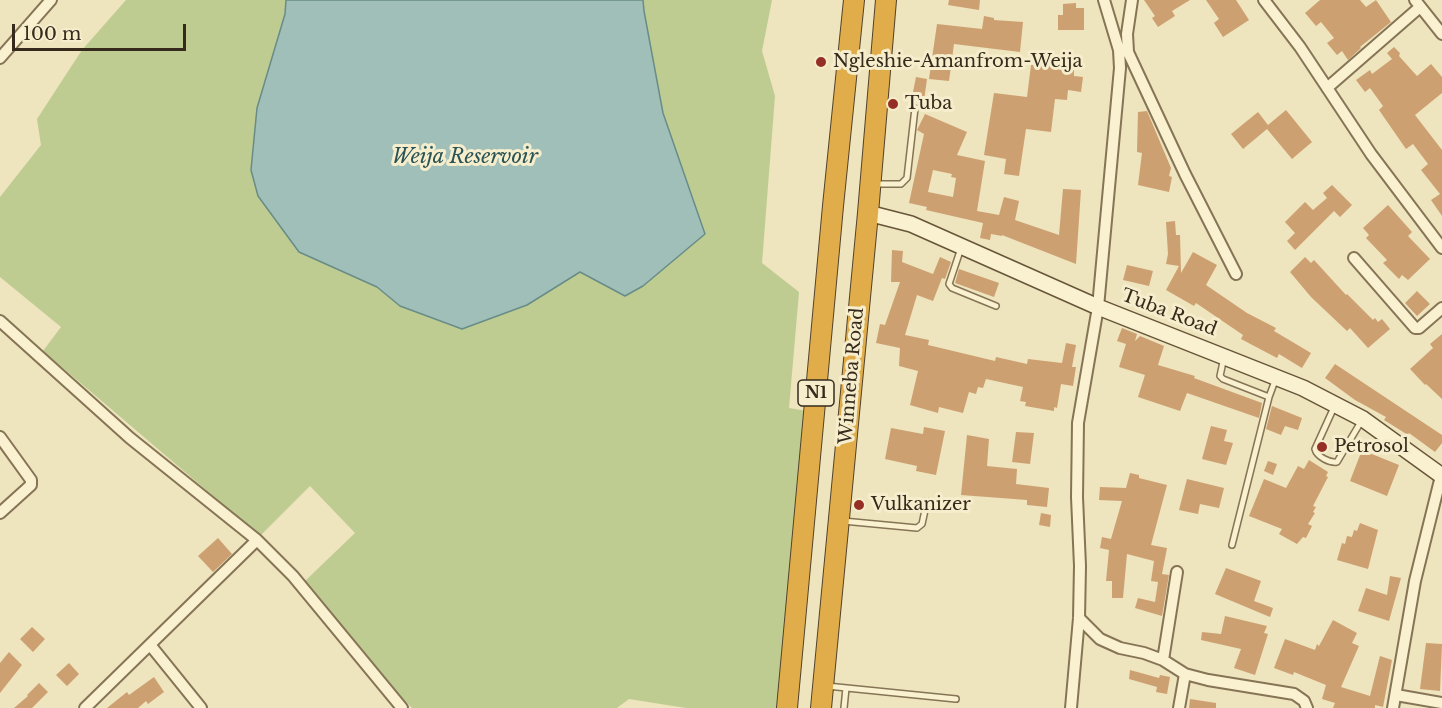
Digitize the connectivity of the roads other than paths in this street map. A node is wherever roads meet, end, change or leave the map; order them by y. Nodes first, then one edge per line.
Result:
1 (51, 0) edge
2 (840, 0) edge
3 (847, 0) edge
4 (854, 0) edge
5 (876, 0) edge
6 (886, 0) edge
7 (893, 0) edge
8 (1104, 0) edge
9 (1132, 0) edge
10 (1264, 0) edge
11 (1417, 4) edge
12 (1442, 34) edge
13 (882, 44) junction
14 (1124, 51) junction
15 (0, 58) edge
16 (846, 78) junction
17 (1328, 88) junction
18 (915, 108) dead end
19 (870, 184) junction
20 (868, 213) junction
21 (961, 246) junction
22 (1442, 248) edge
23 (1354, 258) dead end
24 (1236, 274) dead end
25 (996, 306) dead end
26 (1098, 307) junction
27 (1442, 308) edge
28 (0, 321) edge
29 (1224, 356) junction
30 (1276, 377) junction
31 (1269, 397) junction
32 (1336, 404) junction
33 (1363, 419) junction
34 (0, 437) edge
35 (1442, 476) edge
36 (927, 501) dead end
37 (0, 513) edge
38 (838, 520) junction
39 (257, 540) junction
40 (1232, 545) dead end
41 (1177, 572) dead end
42 (1078, 618) junction
43 (151, 646) junction
44 (1163, 660) junction
45 (1185, 674) junction
46 (823, 686) junction
47 (846, 688) junction
48 (1396, 695) junction
49 (956, 699) dead end
50 (1442, 703) edge
51 (85, 708) edge
52 (201, 708) edge
53 (402, 708) edge
54 (787, 708) edge
55 (820, 708) edge
56 (844, 708) edge
57 (1071, 708) edge
58 (1179, 708) edge
59 (1307, 708) edge
60 (1393, 708) edge

1 - 15 street
2 - 16 highway, Winneba Road / N1
3 - 16 highway, Winneba Road / N1
4 - 16 highway, Winneba Road / N1
5 - 13 highway, Winneba Road / N1
6 - 13 highway, Winneba Road / N1
7 - 13 highway, Winneba Road / N1
8 - 14 street
9 - 14 street
10 - 17 street
11 - 12 street
11 - 17 street
13 - 19 highway, Winneba Road / N1
14 - 24 street
14 - 26 street
16 - 54 highway, Winneba Road / N1
17 - 22 street
18 - 19 lane
19 - 20 highway, Winneba Road / N1
20 - 21 street, Tuba Road
20 - 38 highway, Winneba Road / N1
21 - 25 lane
21 - 26 street, Tuba Road
23 - 27 street
26 - 29 street, Tuba Road
26 - 42 street
28 - 39 street
29 - 30 street, Tuba Road
29 - 31 lane
30 - 31 lane
30 - 32 street, Tuba Road
31 - 40 lane
32 - 33 street, Tuba Road
32 - 33 lane
33 - 35 street, Tuba Road
34 - 37 street
35 - 48 street
36 - 38 lane
38 - 46 highway, Winneba Road / N1
39 - 43 street
39 - 53 street
41 - 44 street
42 - 44 street
42 - 57 street
43 - 51 street
43 - 52 street
44 - 45 street
45 - 58 street
45 - 59 street
46 - 47 lane
46 - 55 highway, Winneba Road / N1
47 - 49 lane
47 - 56 lane
48 - 50 street
48 - 60 street

